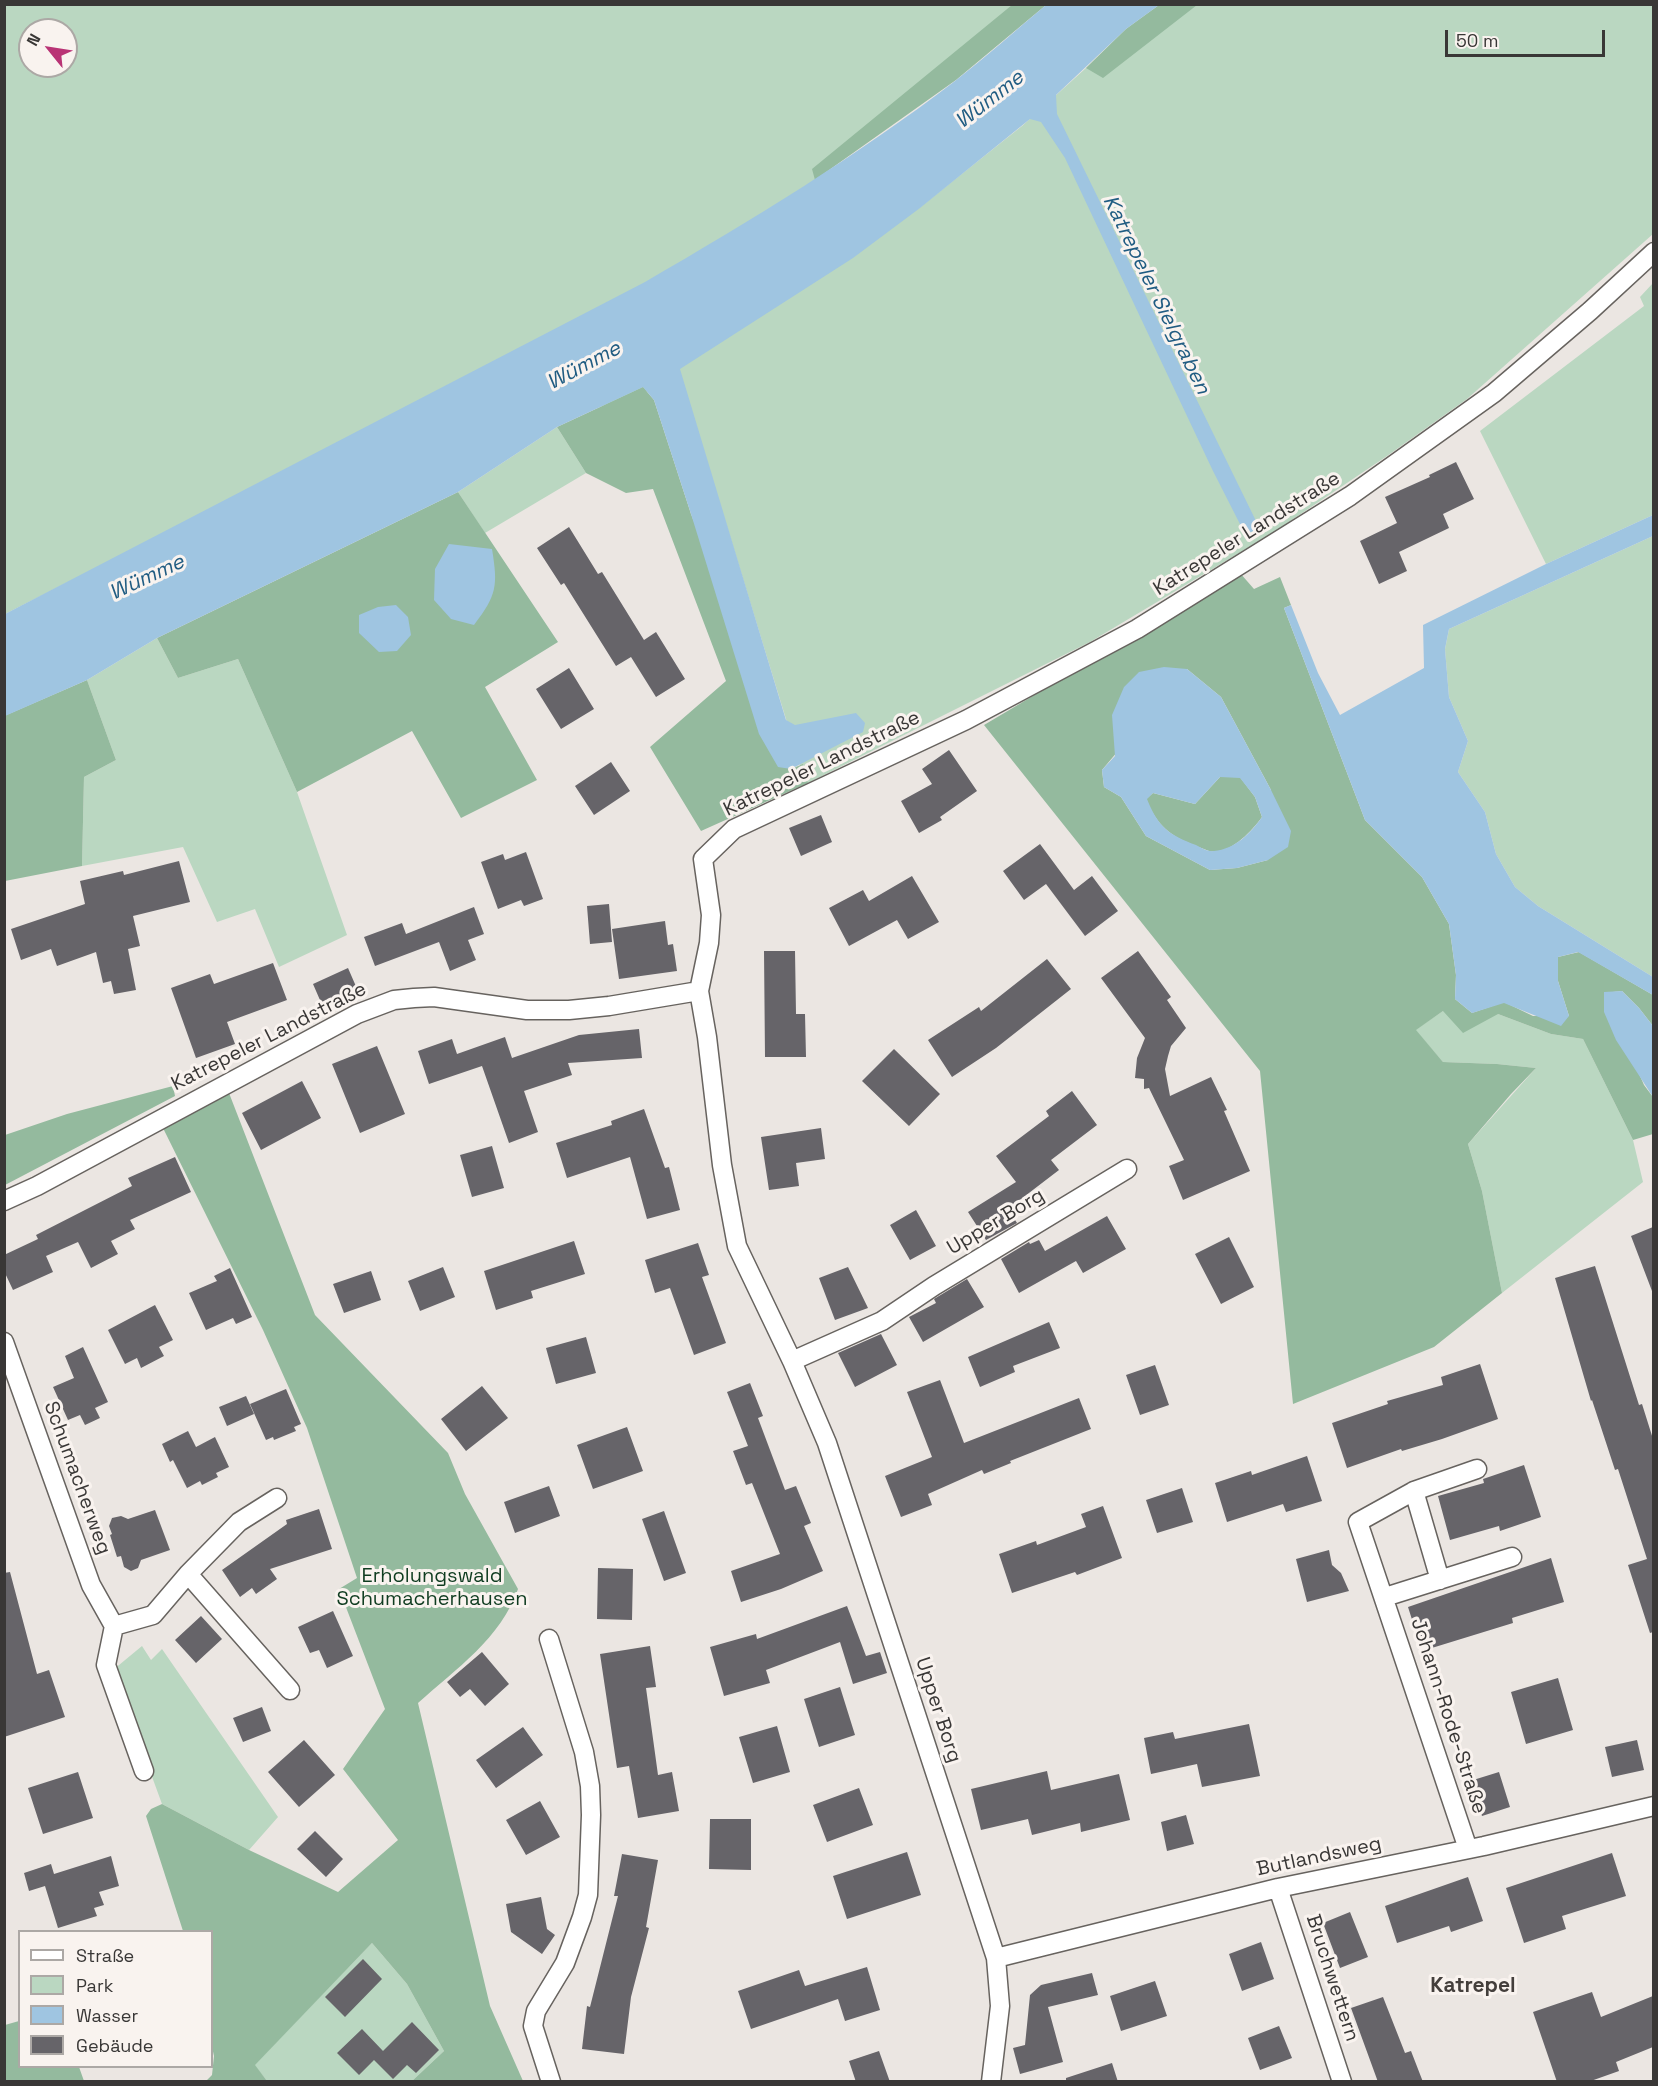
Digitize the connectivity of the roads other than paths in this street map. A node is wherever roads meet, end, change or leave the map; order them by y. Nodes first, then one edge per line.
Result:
1 (1653, 252) edge
2 (699, 991) junction
3 (1127, 1169) dead end
4 (4, 1201) edge
5 (4, 1342) edge
6 (792, 1361) junction
7 (1477, 1469) dead end
8 (1414, 1491) junction
9 (277, 1498) dead end
10 (1512, 1557) dead end
11 (188, 1574) junction
12 (1440, 1580) junction
13 (1385, 1597) junction
14 (114, 1626) junction
15 (549, 1639) dead end
16 (290, 1690) dead end
17 (144, 1771) dead end
18 (1653, 1806) edge
19 (1468, 1849) junction
20 (1278, 1888) junction
21 (996, 1958) junction
22 (551, 2082) edge
23 (991, 2082) edge
24 (1342, 2082) edge

1 - 2 street, Katrepeler Landstraße
2 - 4 street, Katrepeler Landstraße
2 - 6 street, Upper Borg
3 - 6 street, Upper Borg
5 - 14 street, Schumacherweg
6 - 21 street, Upper Borg
7 - 8 street, Johann-Rode-Straße
8 - 12 street
8 - 13 street, Johann-Rode-Straße
9 - 11 street
10 - 12 street
11 - 14 street
11 - 16 street
12 - 13 street
13 - 19 street, Johann-Rode-Straße
14 - 17 street
15 - 22 street
18 - 19 street, Butlandsweg
19 - 20 street, Butlandsweg
20 - 21 street, Butlandsweg
20 - 24 street, Bruchwettern
21 - 23 street, Upper Borg

